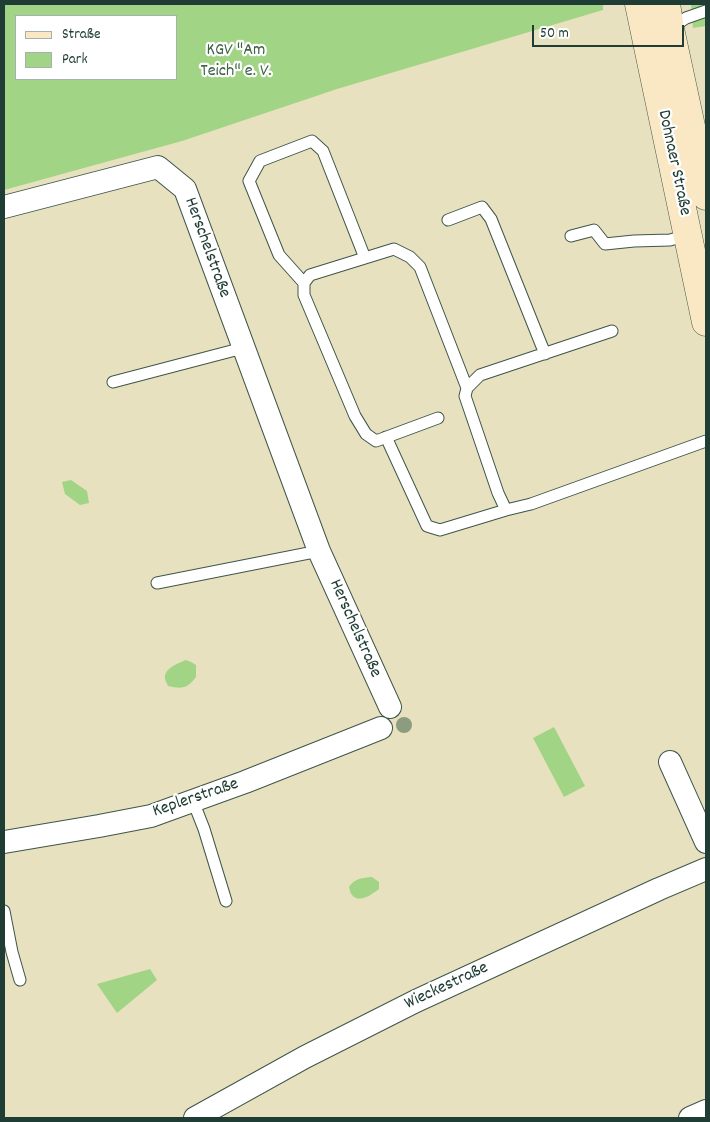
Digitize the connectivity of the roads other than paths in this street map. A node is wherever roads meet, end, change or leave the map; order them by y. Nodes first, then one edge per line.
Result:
1 (639, 4) edge
2 (706, 11) edge
3 (668, 17) edge
4 (706, 196) edge
5 (4, 207) edge
6 (448, 220) dead end
7 (688, 235) junction
8 (571, 236) dead end
9 (365, 258) junction
10 (304, 283) junction
11 (706, 322) edge
12 (612, 331) dead end
13 (243, 348) junction
14 (545, 354) junction
15 (113, 382) dead end
16 (467, 388) junction
17 (438, 418) dead end
18 (386, 436) junction
19 (706, 441) edge
20 (506, 510) junction
21 (319, 551) junction
22 (157, 583) dead end
23 (390, 706) dead end
24 (381, 728) dead end
25 (670, 762) dead end
26 (193, 801) junction
27 (4, 842) edge
28 (706, 842) edge
29 (706, 869) edge
30 (226, 901) dead end
31 (4, 911) edge
32 (20, 980) dead end
33 (706, 1111) edge
34 (195, 1118) edge
35 (690, 1118) edge

1 - 7 main road, Dohnaer Straße
2 - 3 lane
3 - 4 main road, Dohnaer Straße
5 - 13 street, Herschelstraße
6 - 14 lane
7 - 8 lane
7 - 11 main road, Dohnaer Straße
9 - 10 lane
9 - 10 lane
9 - 16 lane
10 - 18 lane
12 - 14 lane
13 - 15 lane
13 - 21 street, Herschelstraße
14 - 16 lane
16 - 20 lane
17 - 18 lane
18 - 20 lane
19 - 20 lane
21 - 22 lane
21 - 23 street, Herschelstraße
24 - 26 street, Keplerstraße
25 - 28 street
26 - 27 street, Keplerstraße
26 - 30 lane
29 - 34 street, Wieckestraße
31 - 32 lane
33 - 35 street

